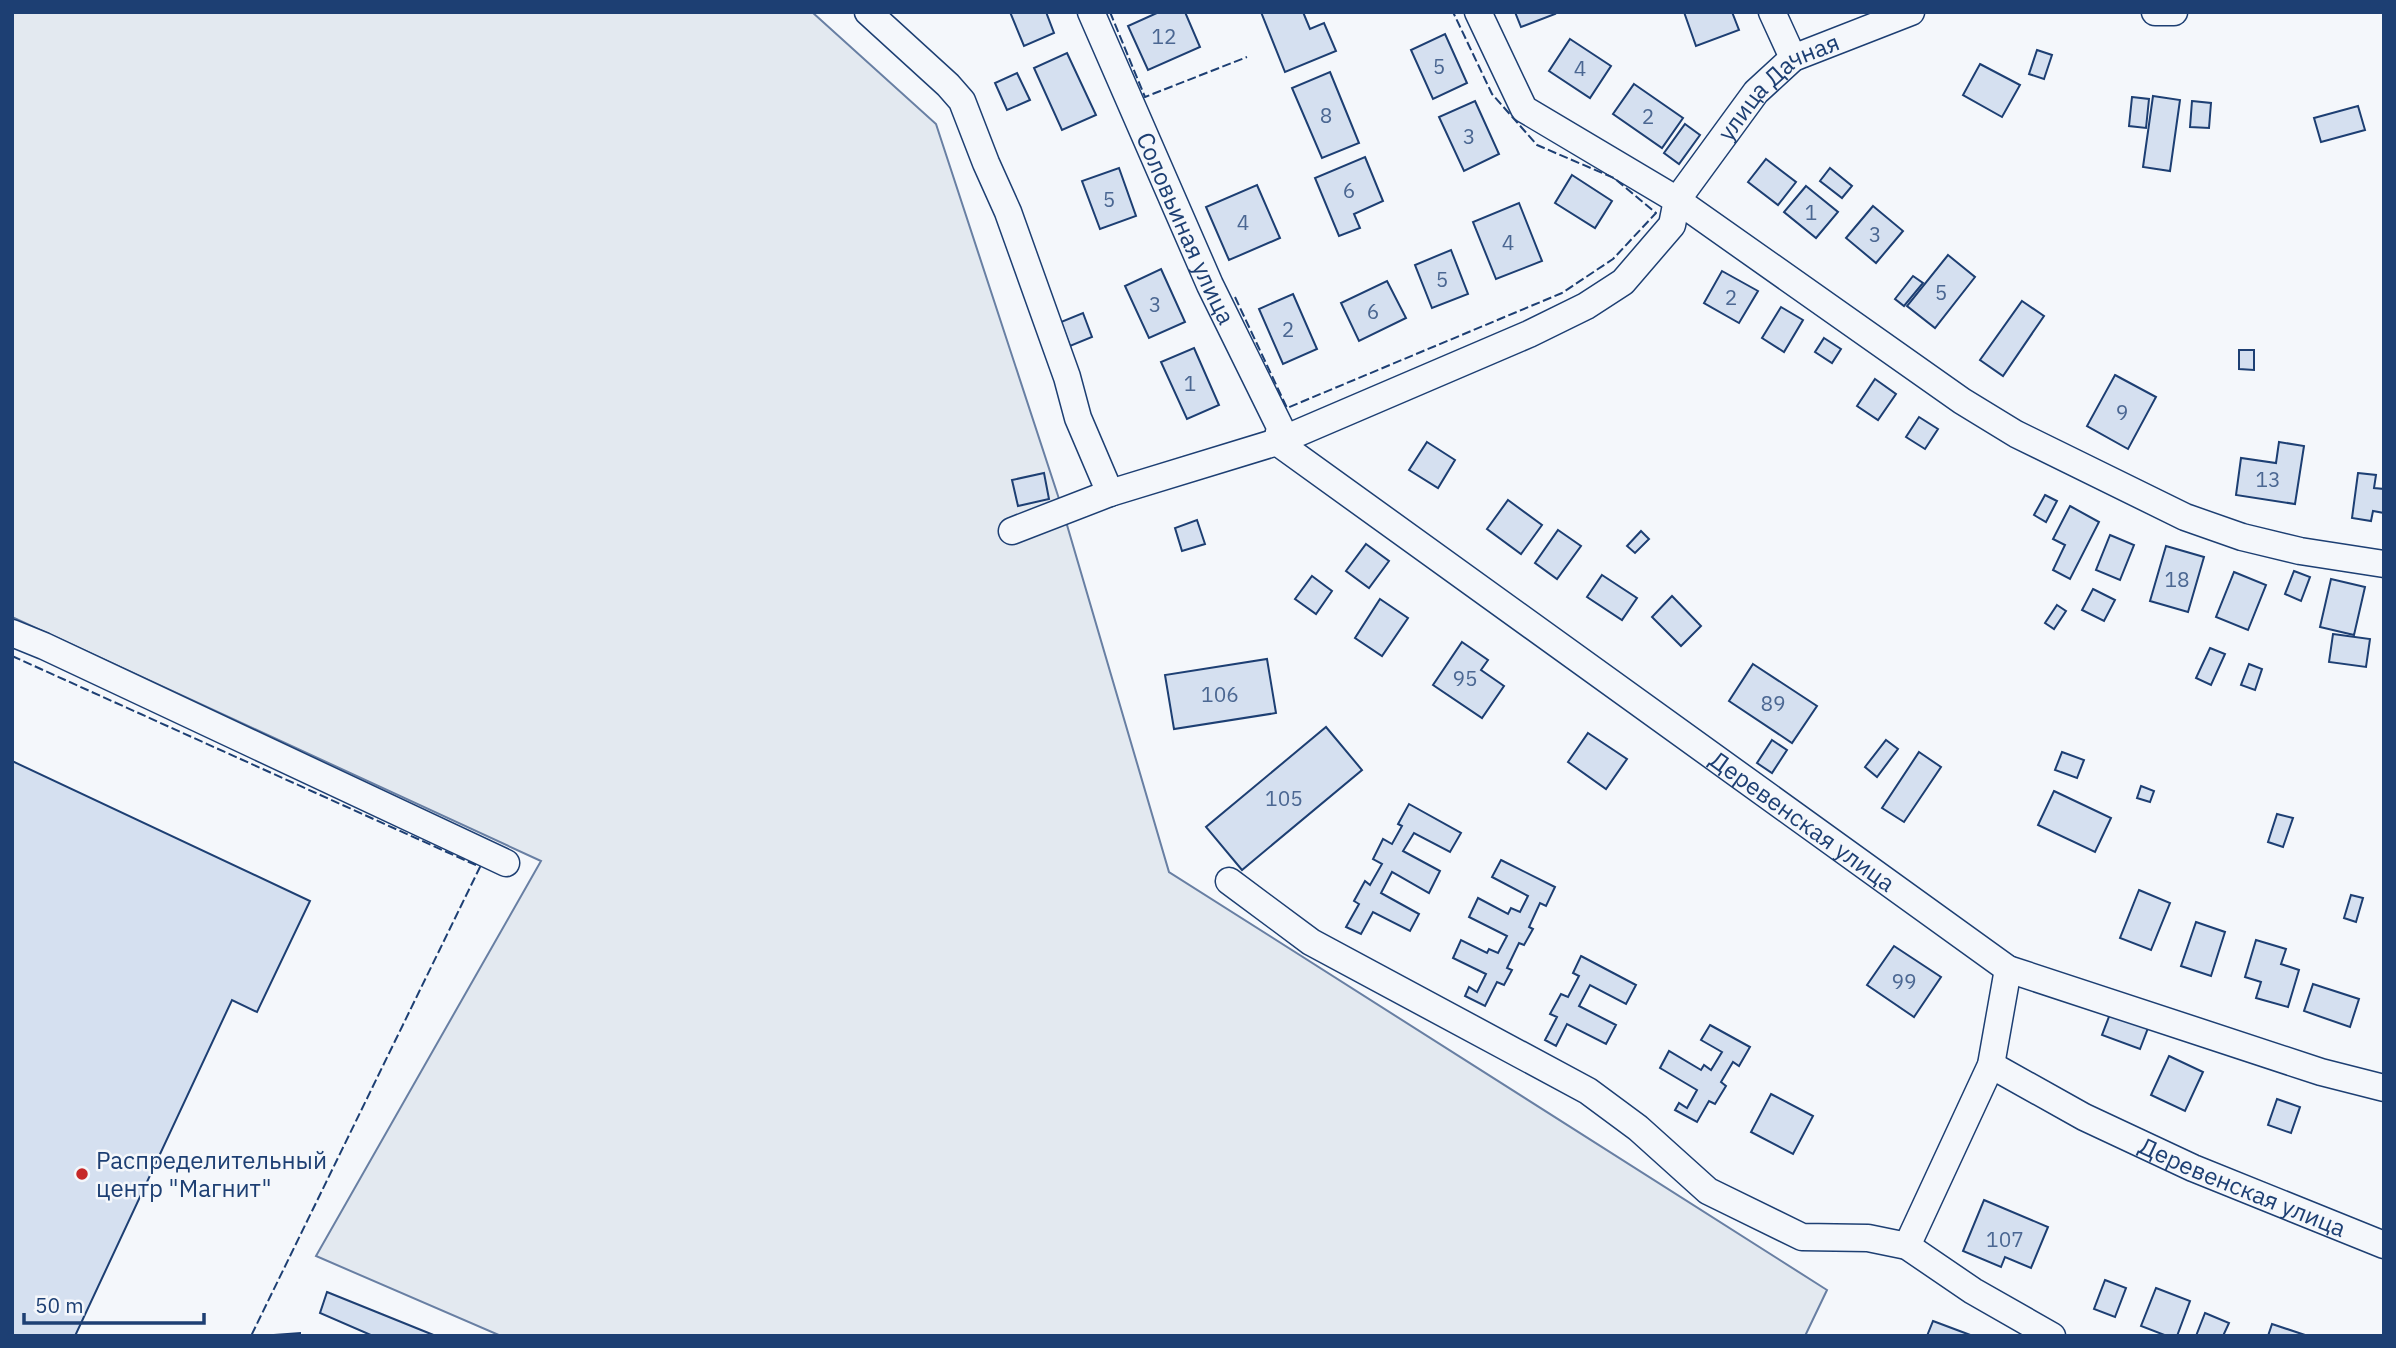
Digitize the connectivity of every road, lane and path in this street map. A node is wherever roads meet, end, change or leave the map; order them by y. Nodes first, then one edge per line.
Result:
1 (868, 12) edge
2 (1091, 12) edge
3 (1478, 12) edge
4 (1772, 12) edge
5 (1911, 12) edge
6 (2155, 12) edge
7 (2174, 12) edge
8 (1793, 58) junction
9 (1677, 200) junction
10 (1277, 442) junction
11 (1110, 493) junction
12 (1013, 531) dead end
13 (2384, 564) edge
14 (12, 634) edge
15 (506, 863) dead end
16 (1229, 881) dead end
17 (2008, 969) junction
18 (1991, 1065) junction
19 (2384, 1088) edge
20 (2384, 1245) edge
21 (1907, 1246) junction
22 (2052, 1336) edge

1 - 11 street
2 - 10 street, Соловьиная улица
3 - 9 street
4 - 8 street
5 - 8 street, улица Дачная
6 - 7 street
8 - 9 street, улица Дачная
9 - 10 street, улица Дачная
9 - 13 street
10 - 11 street, улица Дачная
10 - 17 street, Деревенская улица
11 - 12 street, улица Дачная
14 - 15 street
16 - 21 street
17 - 18 street
17 - 19 street, Деревенская улица
18 - 20 street, Деревенская улица
18 - 21 street
21 - 22 street

